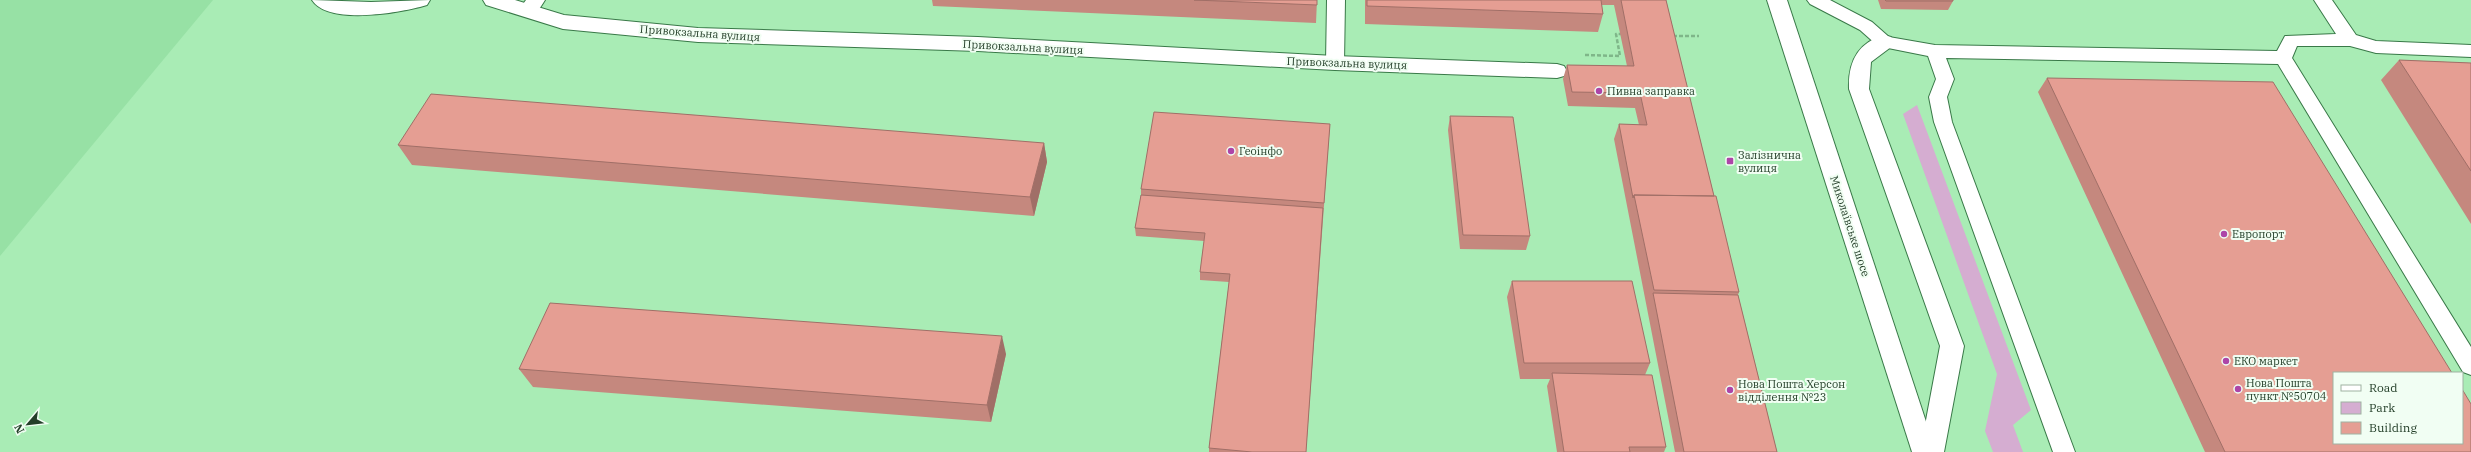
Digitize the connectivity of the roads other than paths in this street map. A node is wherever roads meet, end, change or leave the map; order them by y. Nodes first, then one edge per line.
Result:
1 (322, 0) edge
2 (420, 0) edge
3 (493, 0) edge
4 (1336, 0) edge
5 (1777, 0) edge
6 (1816, 0) edge
7 (2323, 0) edge
8 (531, 5) edge
9 (2350, 40) junction
10 (1884, 42) junction
11 (1935, 50) junction
12 (2471, 51) edge
13 (2283, 58) junction
14 (1335, 63) junction
15 (1557, 70) road end
16 (2471, 366) edge
17 (1924, 452) edge
18 (1932, 452) edge
19 (2064, 452) edge

1 - 2 street
3 - 8 street, Привокзальна вулиця
4 - 14 lane
5 - 17 street, Миколаївське шосе
6 - 10 lane
7 - 9 lane
8 - 14 street, Привокзальна вулиця
9 - 12 lane
9 - 13 lane
10 - 11 lane
10 - 18 street
11 - 13 lane
11 - 19 lane
13 - 16 lane
14 - 15 street, Привокзальна вулиця

